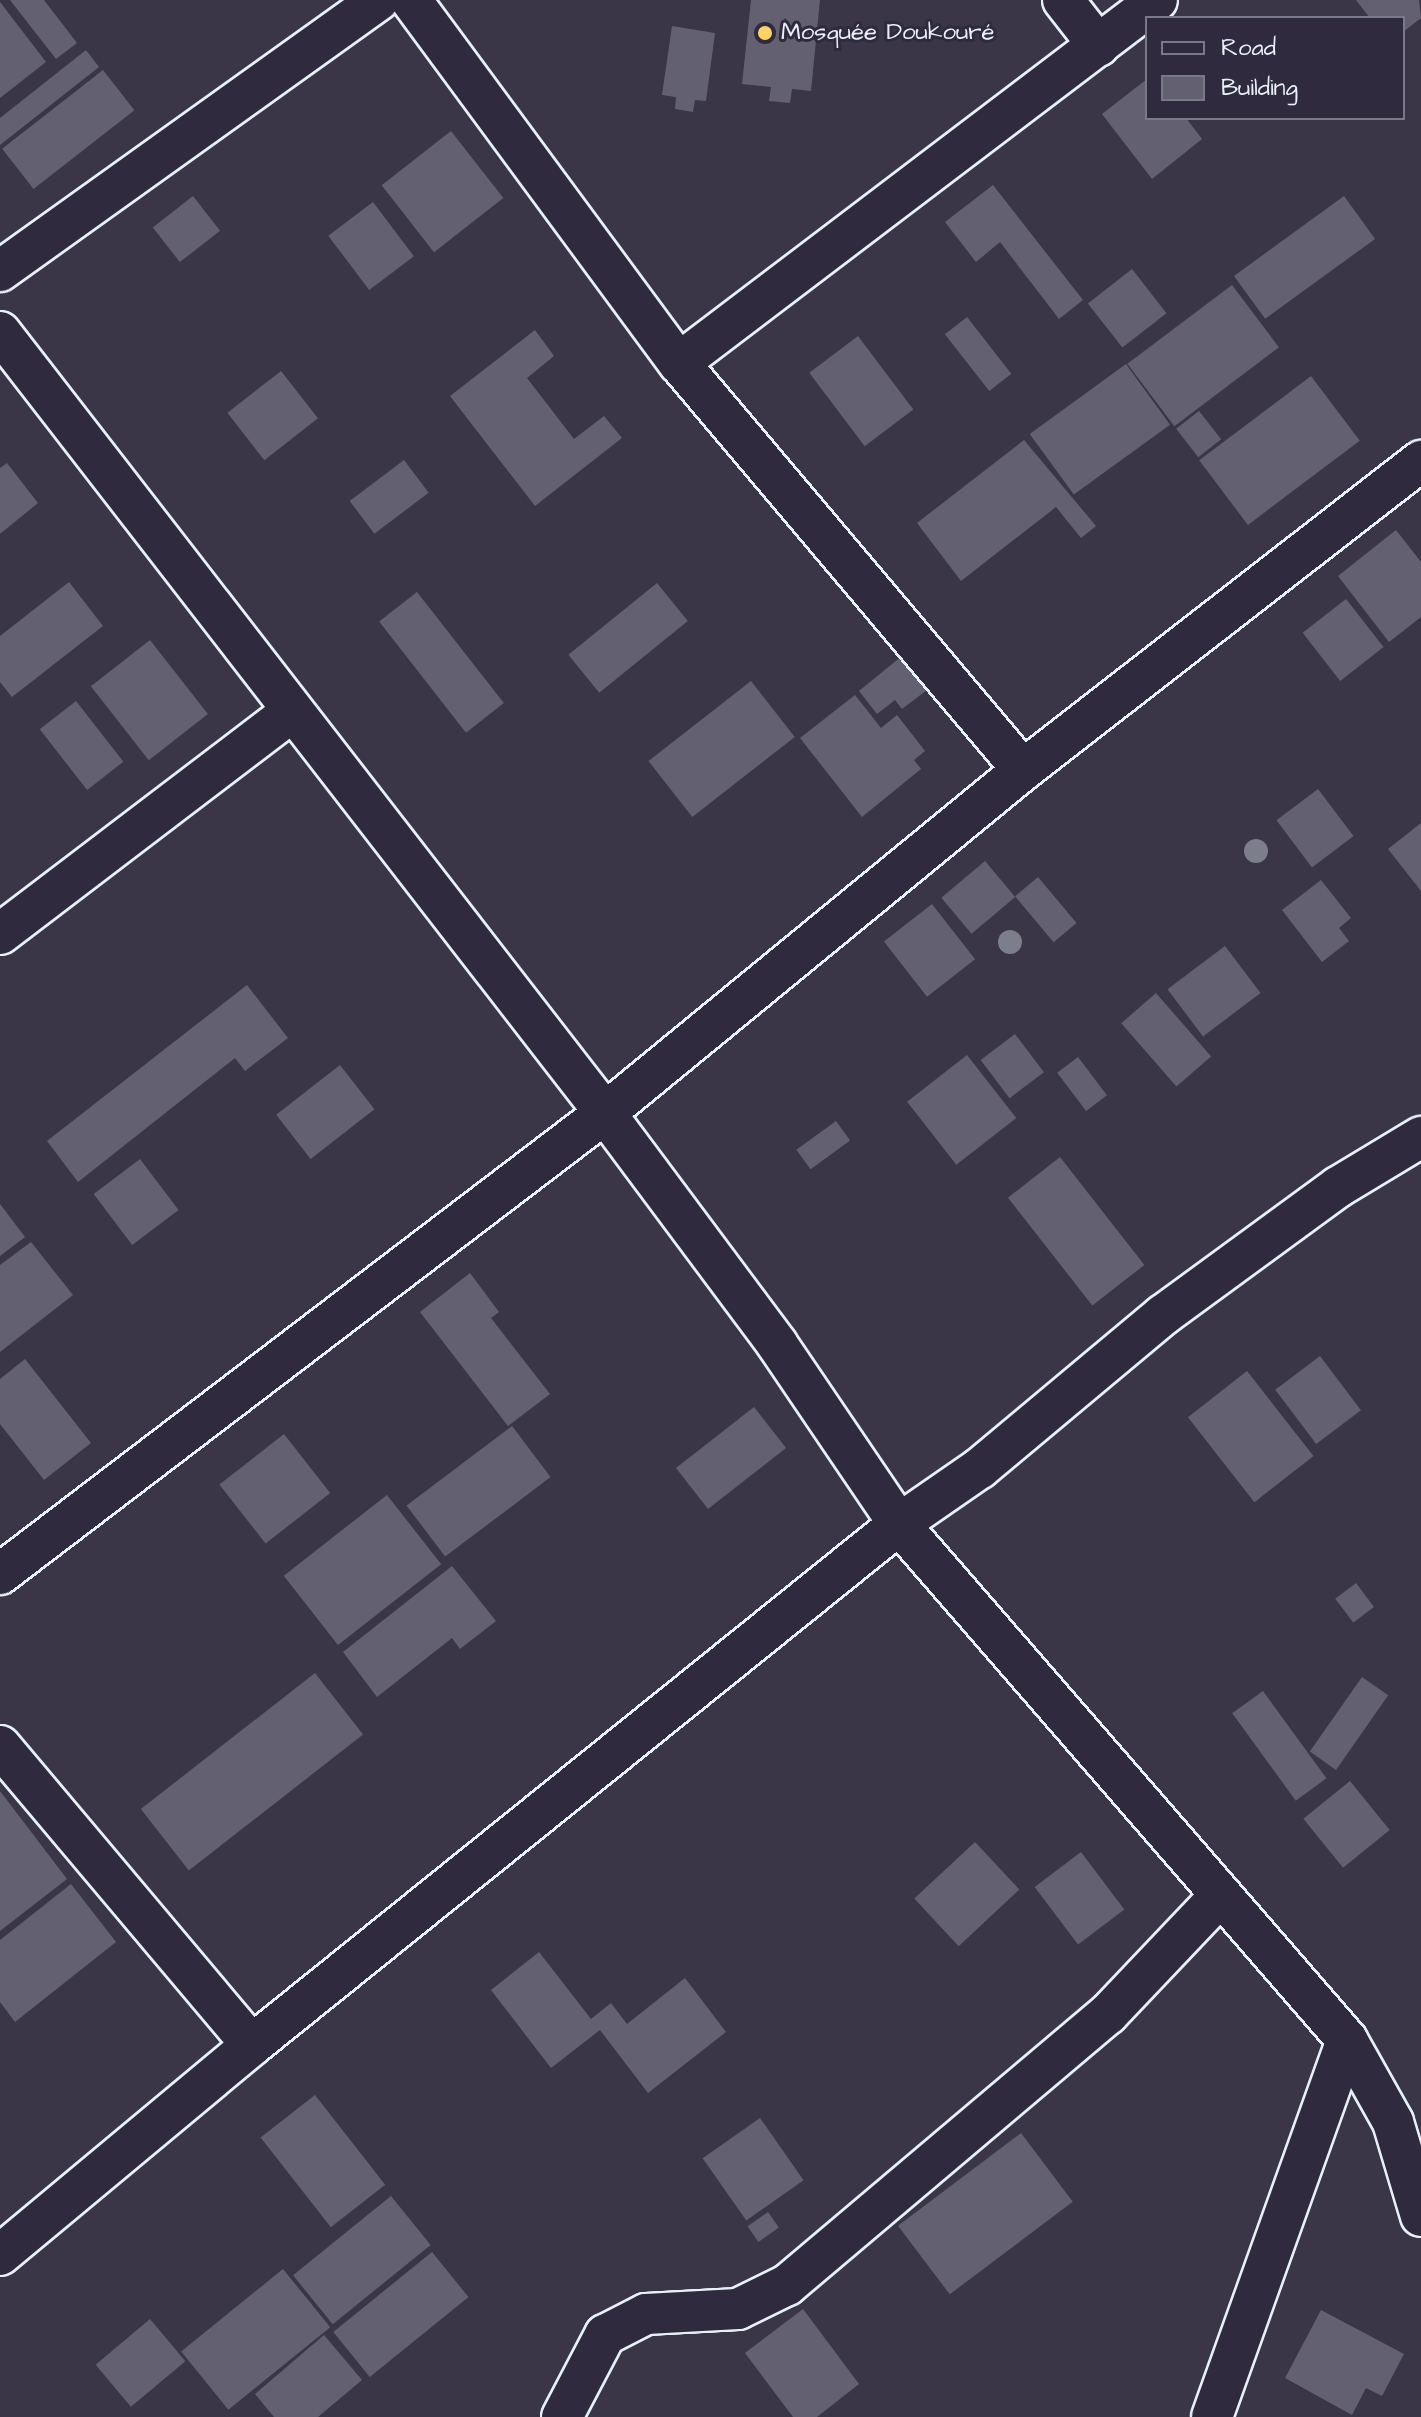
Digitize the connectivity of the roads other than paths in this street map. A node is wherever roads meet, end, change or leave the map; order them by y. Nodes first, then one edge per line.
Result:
1 (378, 0) edge
2 (411, 0) edge
3 (1063, 0) edge
4 (1157, 0) edge
5 (1099, 46) junction
6 (0, 271) edge
7 (0, 332) edge
8 (679, 363) junction
9 (1421, 461) edge
10 (293, 711) junction
11 (1023, 770) junction
12 (0, 934) edge
13 (605, 1113) junction
14 (1421, 1137) edge
15 (899, 1524) junction
16 (0, 1574) edge
17 (0, 1746) edge
18 (1221, 1895) junction
19 (1347, 2040) junction
20 (252, 2045) junction
21 (1421, 2216) edge
22 (0, 2255) edge
23 (562, 2417) edge
24 (1212, 2417) edge

1 - 6 street
2 - 8 street
3 - 5 street
4 - 5 street
5 - 8 street
7 - 10 street
8 - 11 street
9 - 11 street
10 - 12 street
10 - 13 street
11 - 13 street
13 - 15 street
13 - 16 street
14 - 15 street
15 - 18 street
15 - 20 street
17 - 20 street
18 - 19 street
18 - 23 street
19 - 21 street
19 - 24 street
20 - 22 street

